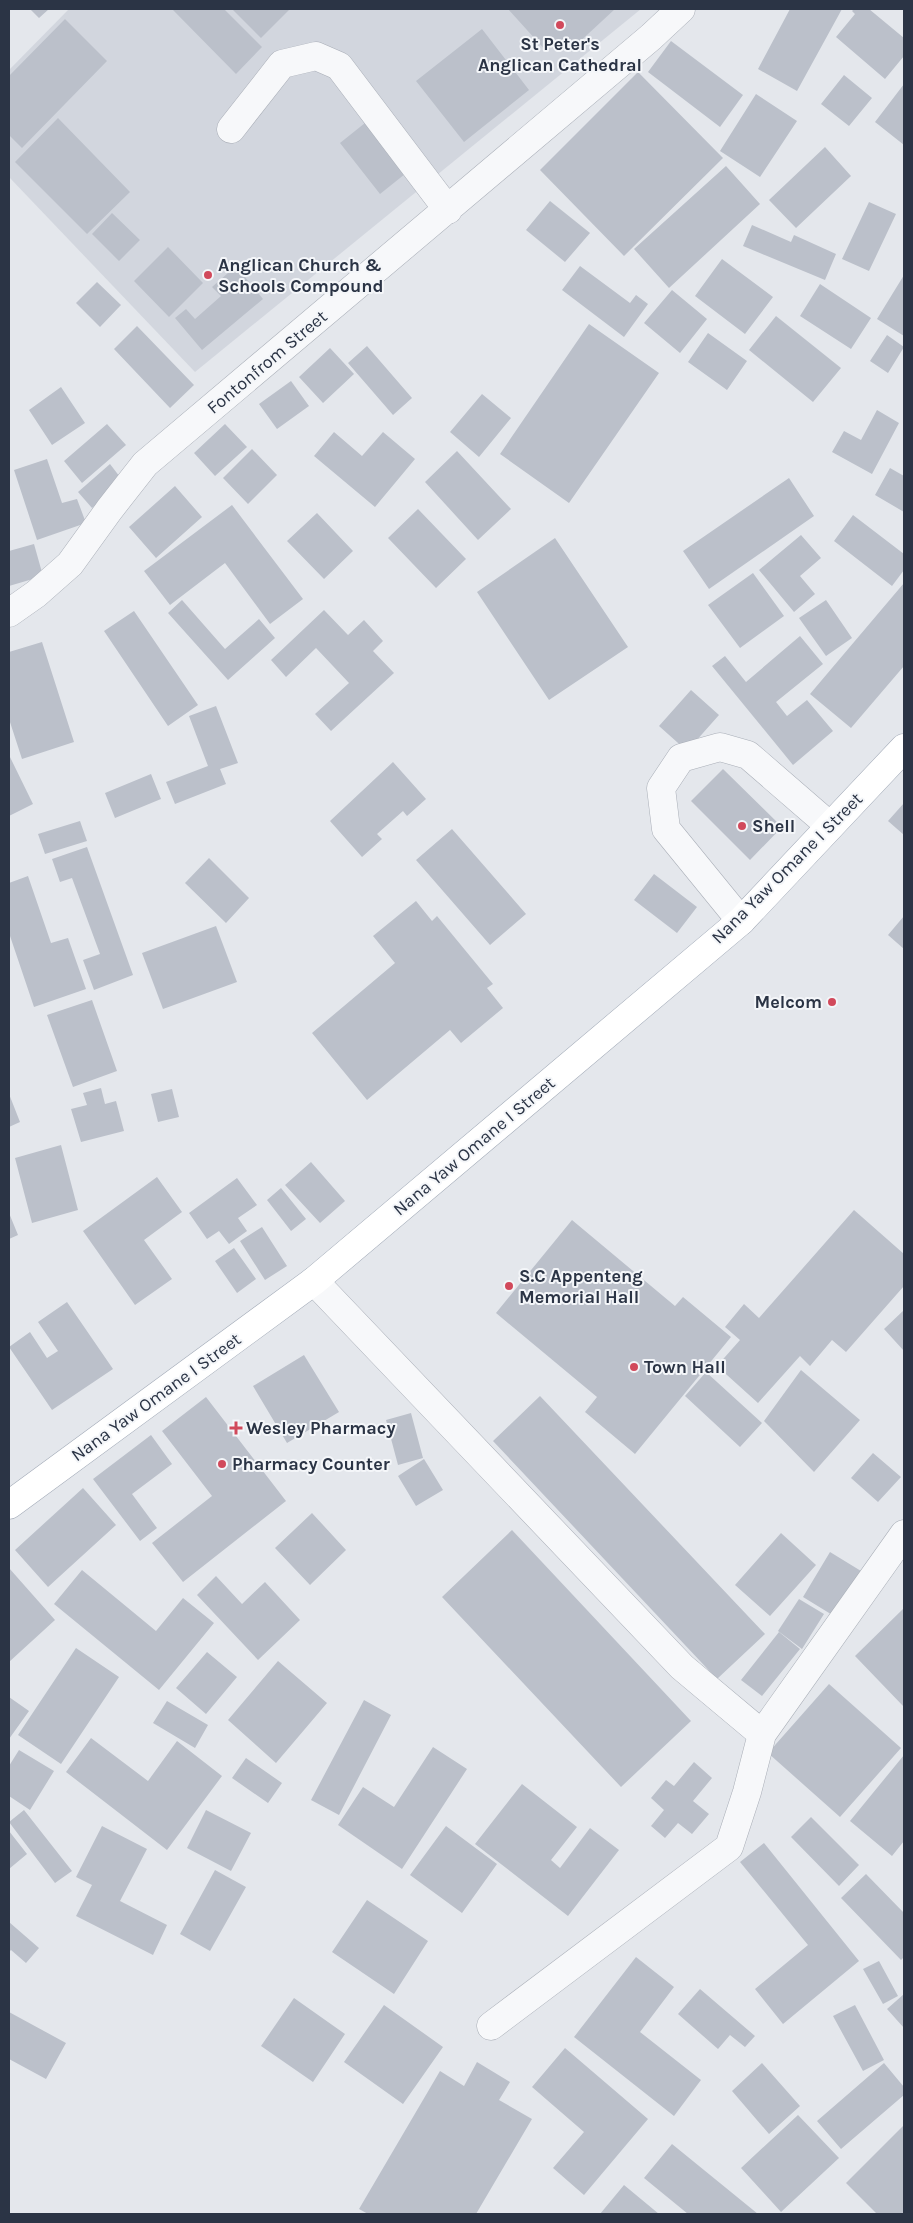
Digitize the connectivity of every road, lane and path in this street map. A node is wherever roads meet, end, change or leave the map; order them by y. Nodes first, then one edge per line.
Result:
1 (681, 9) edge
2 (231, 129) dead end
3 (448, 210) junction
4 (9, 613) edge
5 (904, 748) edge
6 (830, 826) junction
7 (741, 921) junction
8 (314, 1281) junction
9 (9, 1505) edge
10 (904, 1534) edge
11 (762, 1734) junction
12 (491, 2026) dead end

1 - 3 street, Fontonfrom Street
2 - 3 street
3 - 4 street, Fontonfrom Street
5 - 6 main road, Nana Yaw Omane I Street
6 - 7 main road, Nana Yaw Omane I Street
6 - 7 street
7 - 8 main road, Nana Yaw Omane I Street
8 - 9 main road, Nana Yaw Omane I Street
8 - 11 street
10 - 11 street
11 - 12 street

